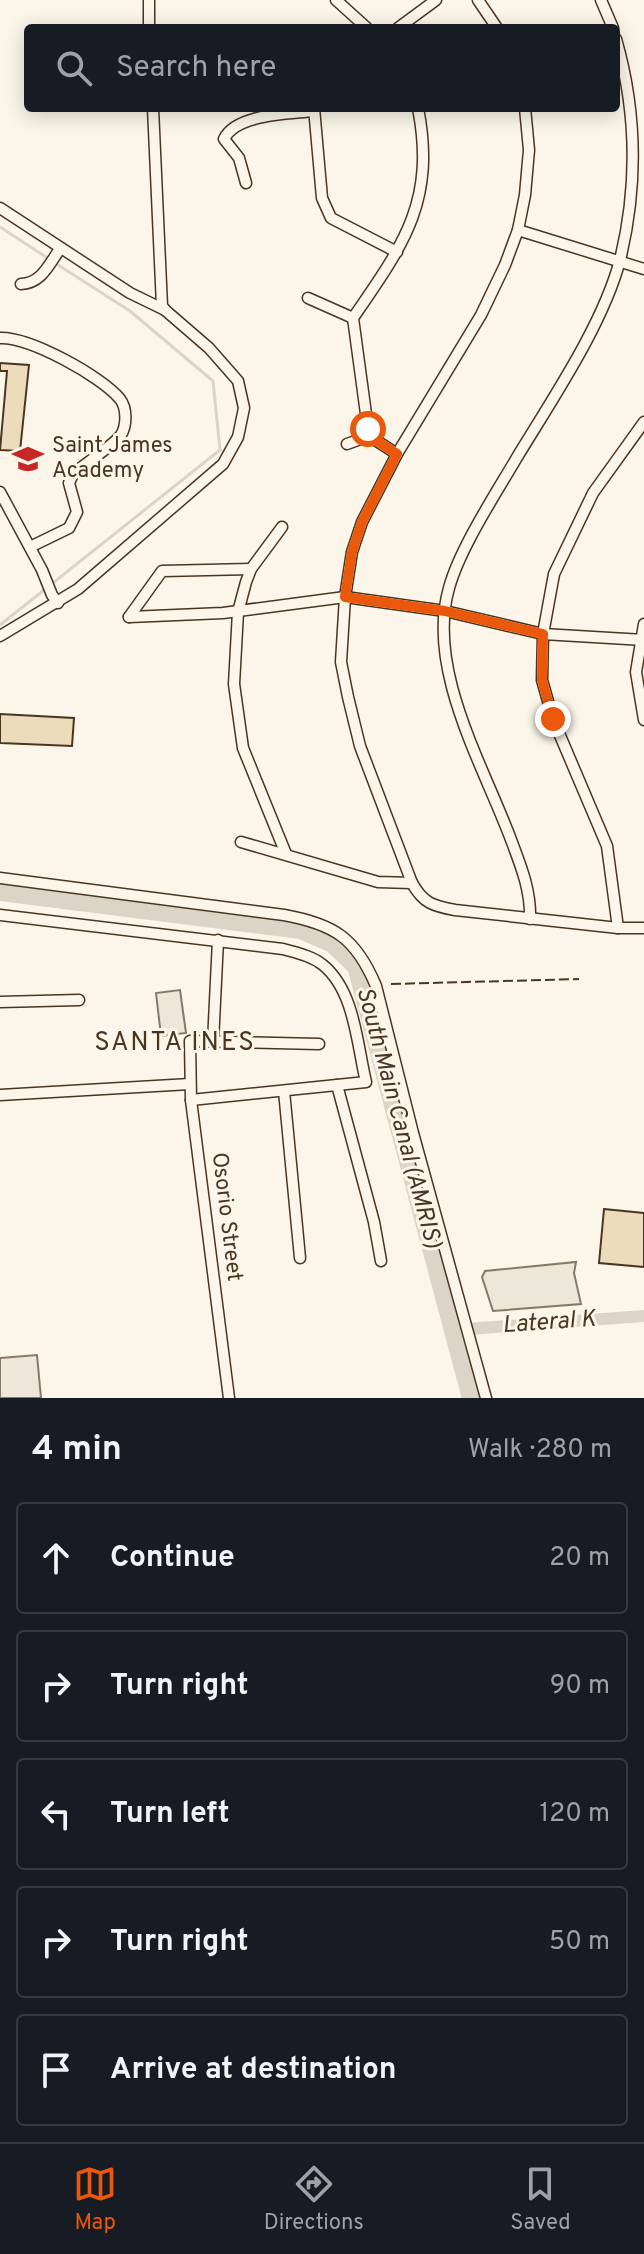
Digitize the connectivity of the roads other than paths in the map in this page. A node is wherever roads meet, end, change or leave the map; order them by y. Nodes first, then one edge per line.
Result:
1 (149, 0) edge
2 (336, 0) edge
3 (436, 0) edge
4 (478, 0) edge
5 (601, 0) edge
6 (149, 24) edge
7 (363, 24) edge
8 (403, 24) edge
9 (494, 24) edge
10 (611, 24) edge
11 (620, 58) edge
12 (153, 112) edge
13 (300, 112) edge
14 (314, 112) edge
15 (419, 112) edge
16 (525, 112) edge
17 (246, 183) dead end
18 (0, 208) edge
19 (518, 230) junction
20 (58, 252) junction
21 (397, 252) junction
22 (619, 262) junction
23 (644, 269) edge
24 (21, 284) dead end
25 (308, 298) dead end
26 (165, 310) junction
27 (353, 318) junction
28 (0, 338) edge
29 (644, 422) edge
30 (369, 436) junction
31 (347, 444) dead end
32 (397, 454) junction
33 (0, 492) edge
34 (282, 527) dead end
35 (30, 547) junction
36 (251, 569) junction
37 (345, 597) junction
38 (55, 599) junction
39 (445, 611) junction
40 (238, 612) junction
41 (644, 624) edge
42 (543, 634) junction
43 (0, 636) edge
44 (642, 640) edge
45 (644, 720) edge
46 (241, 842) dead end
47 (286, 854) junction
48 (0, 878) edge
49 (412, 883) junction
50 (0, 915) edge
51 (530, 919) junction
52 (618, 928) junction
53 (644, 928) edge
54 (218, 940) junction
55 (79, 1000) dead end
56 (0, 1002) edge
57 (213, 1042) junction
58 (319, 1044) dead end
59 (190, 1084) junction
60 (337, 1085) junction
61 (284, 1091) junction
62 (0, 1095) edge
63 (191, 1100) junction
64 (300, 1258) dead end
65 (381, 1261) dead end
66 (229, 1398) edge
67 (486, 1398) edge

1 - 6 street
2 - 7 street
3 - 8 street
4 - 9 street
5 - 10 street
11 - 22 street
12 - 26 street
13 - 17 street
14 - 21 street
15 - 21 street
16 - 19 street
18 - 20 street
19 - 22 street
19 - 32 street
20 - 24 street
20 - 26 street
21 - 27 street
22 - 23 street
22 - 39 street
25 - 27 street
26 - 38 street
27 - 30 street
28 - 35 street
29 - 42 street
30 - 31 street
30 - 32 street
32 - 37 street
33 - 35 street
34 - 36 street
35 - 38 street
36 - 40 street
36 - 40 street
37 - 39 street
37 - 40 street
37 - 49 street
38 - 43 street
39 - 42 street
39 - 51 street
40 - 47 street
41 - 44 street
42 - 44 street
42 - 52 street
44 - 45 street
46 - 47 street
47 - 49 street
48 - 67 street
49 - 51 street
50 - 54 street
51 - 52 street
52 - 53 street
54 - 57 street
54 - 60 street
55 - 56 street
57 - 58 street
57 - 59 street, Osorio Street
59 - 62 street
59 - 63 street, Osorio Street
60 - 61 street
60 - 65 street
61 - 63 street
61 - 64 street
63 - 66 street, Osorio Street

